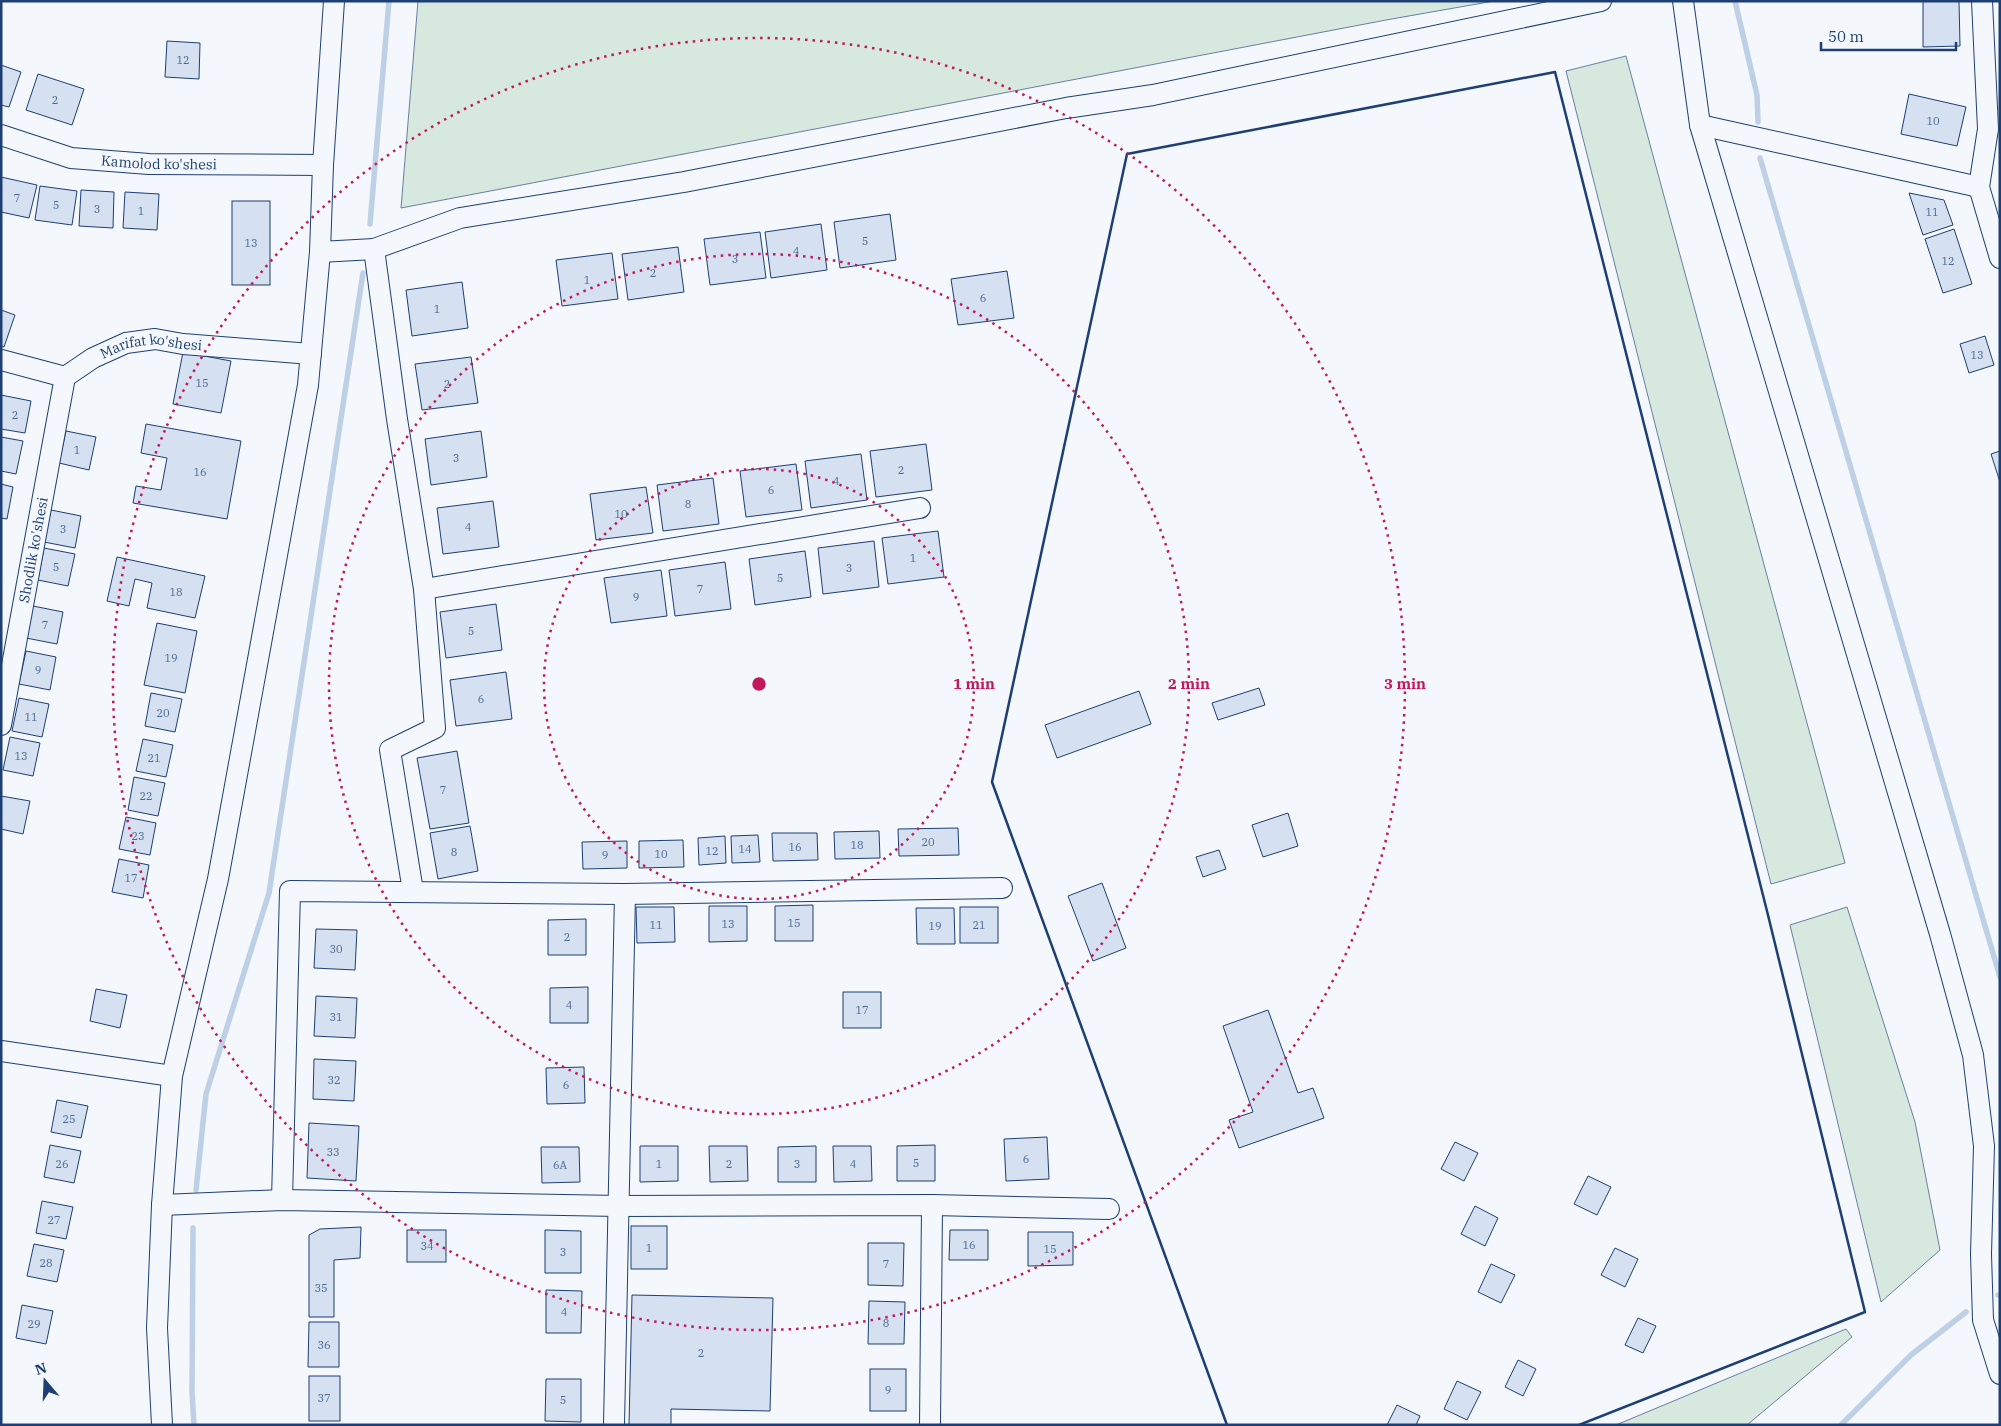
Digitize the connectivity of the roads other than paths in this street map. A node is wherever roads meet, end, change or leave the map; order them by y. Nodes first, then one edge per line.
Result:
1 (334, 1) edge
2 (1602, 1) edge
3 (1683, 1) edge
4 (1988, 7) edge
5 (1700, 125) junction
6 (1, 135) edge
7 (323, 165) junction
8 (1979, 187) junction
9 (374, 249) junction
10 (320, 252) junction
11 (2000, 258) edge
12 (311, 354) junction
13 (1, 360) edge
14 (65, 376) junction
15 (920, 508) dead end
16 (424, 589) junction
17 (1, 725) edge
18 (1002, 888) dead end
19 (413, 891) junction
20 (625, 894) junction
21 (1, 1051) edge
22 (172, 1076) junction
23 (282, 1200) junction
24 (162, 1205) junction
25 (932, 1205) junction
26 (619, 1206) junction
27 (1109, 1209) dead end
28 (2000, 1374) edge
29 (162, 1425) edge
30 (614, 1425) edge
31 (930, 1425) edge

1 - 7 street
2 - 9 street
3 - 5 street
4 - 8 street
5 - 8 street
5 - 28 street
6 - 7 street, Kamolod ko'shesi
7 - 10 street
8 - 11 street
9 - 10 street
9 - 16 street
10 - 12 street
12 - 14 street, Marifat ko'shesi
12 - 22 street
13 - 14 street
14 - 17 street, Shodlik ko'shesi
15 - 16 street
16 - 19 street
18 - 20 street
19 - 20 street
19 - 23 street
20 - 26 street
21 - 22 street
22 - 24 street
23 - 24 street
23 - 26 street
24 - 29 street
25 - 26 street
25 - 27 street
25 - 31 street
26 - 30 street

